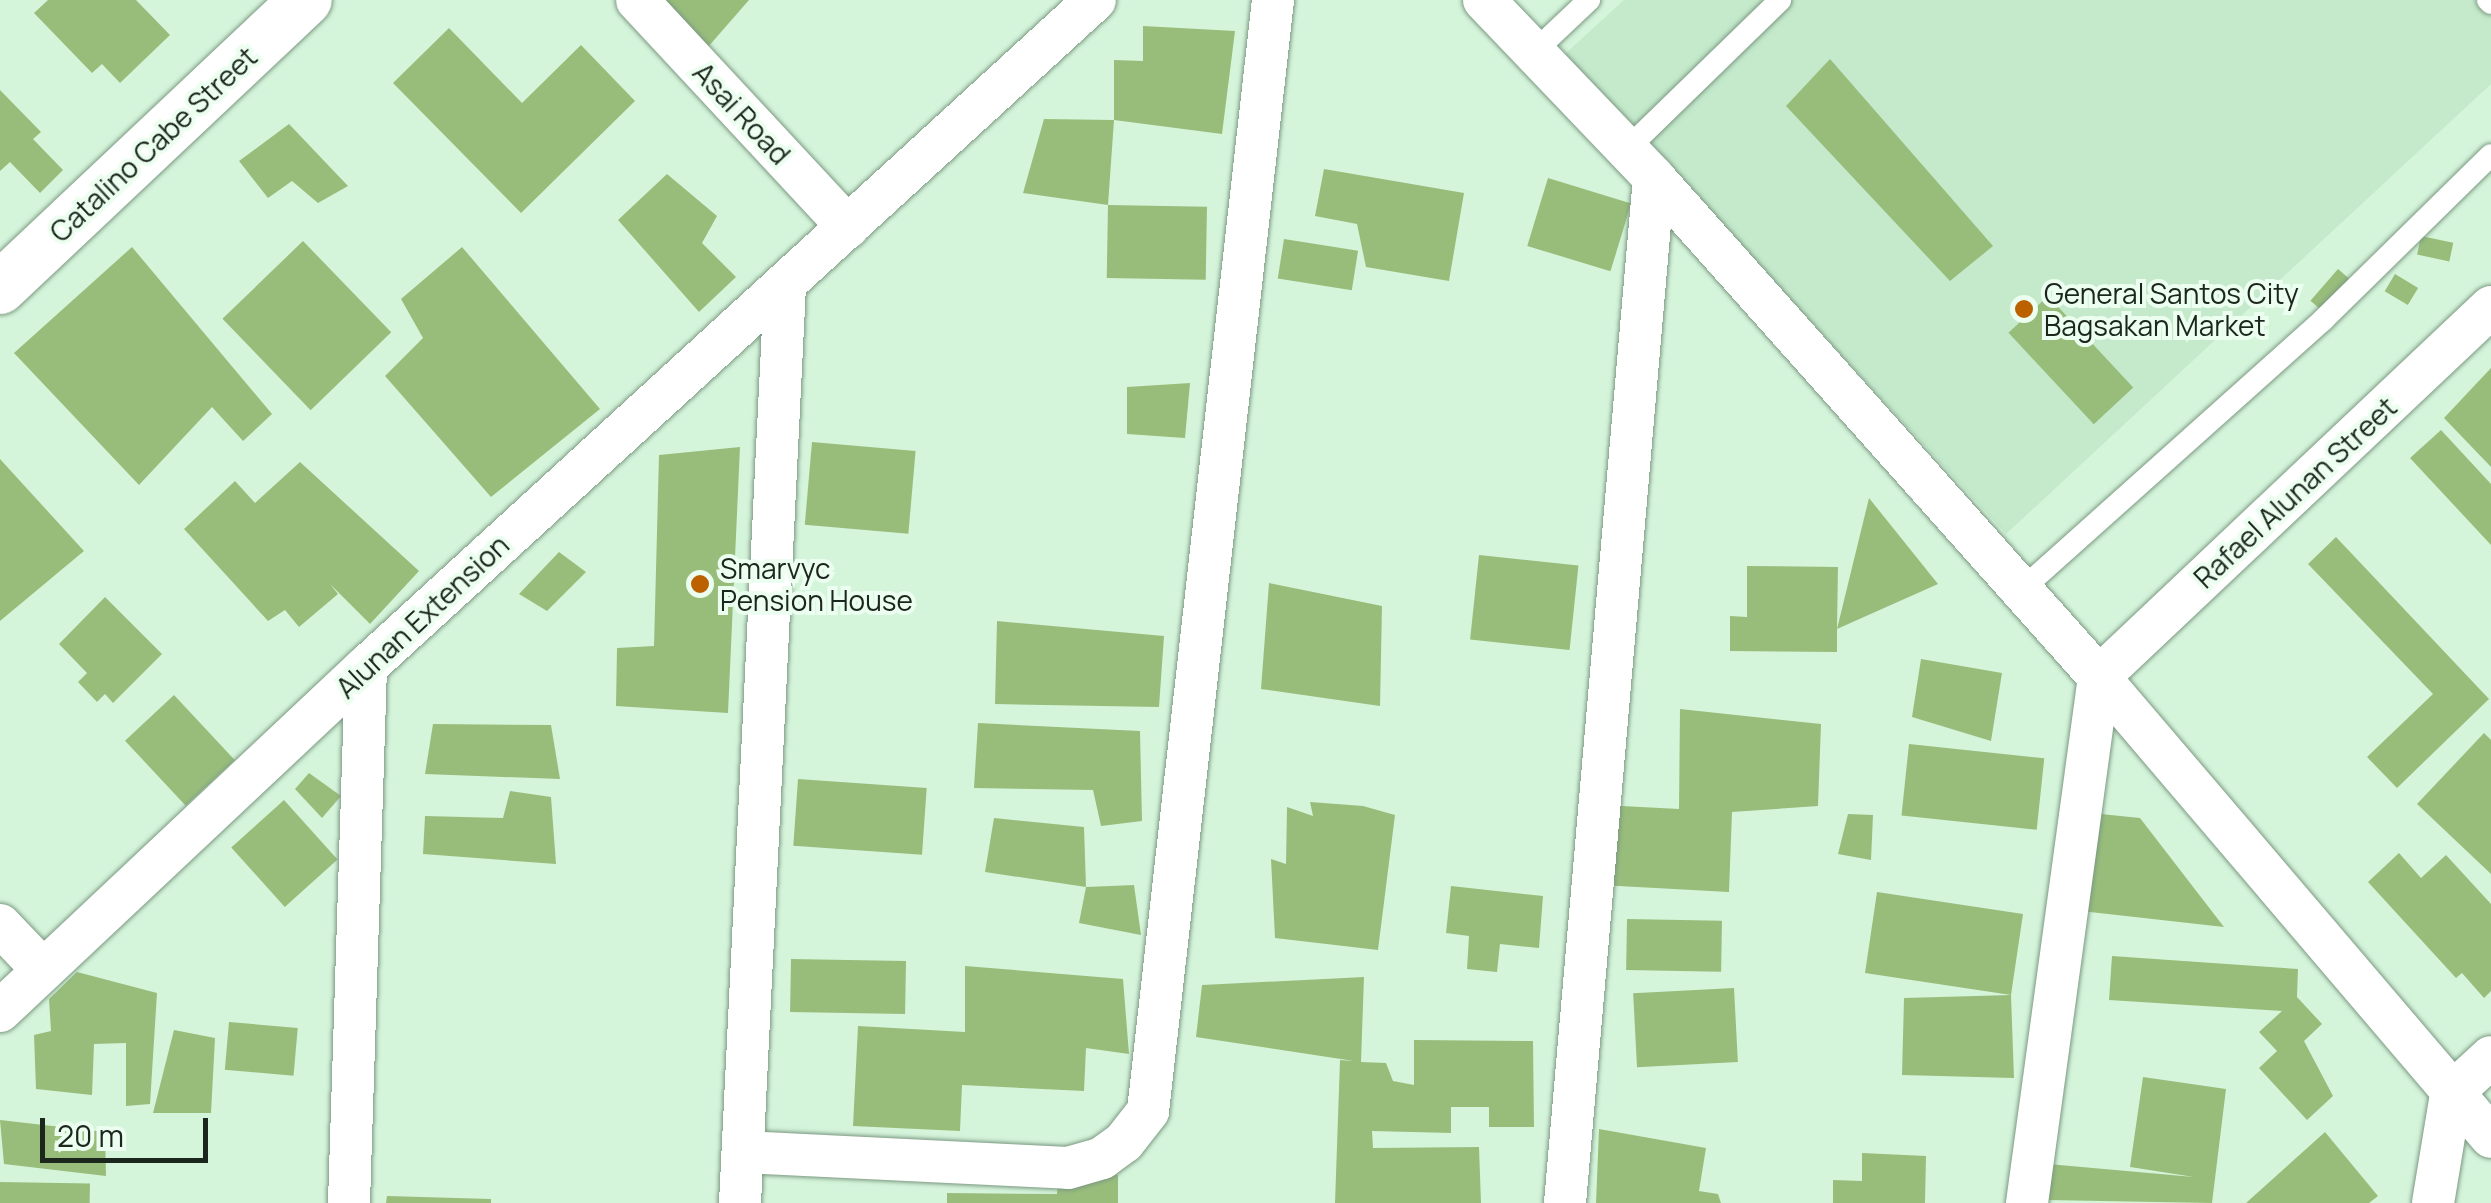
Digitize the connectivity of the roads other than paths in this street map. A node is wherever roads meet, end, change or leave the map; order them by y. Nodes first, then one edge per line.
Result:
1 (306, 0) edge
2 (636, 0) edge
3 (1095, 0) edge
4 (1273, 0) edge
5 (1484, 0) edge
6 (1589, 0) edge
7 (1780, 0) edge
8 (1534, 52) junction
9 (2491, 155) edge
10 (1640, 164) junction
11 (848, 227) junction
12 (785, 285) junction
13 (0, 288) edge
14 (2491, 307) edge
15 (2020, 591) junction
16 (366, 667) junction
17 (2099, 677) junction
18 (0, 924) edge
19 (43, 970) junction
20 (0, 1011) edge
21 (2491, 1057) edge
22 (2451, 1094) junction
23 (2491, 1137) edge
24 (743, 1152) junction
25 (349, 1203) edge
26 (740, 1203) edge
27 (1565, 1203) edge
28 (2027, 1203) edge
29 (2433, 1203) edge

1 - 13 street, Catalino Cabe Street
2 - 11 street, Asai Road
3 - 11 street, Alunan Extension
4 - 24 street
5 - 8 street
6 - 8 lane
7 - 10 lane
8 - 10 street
9 - 15 lane
10 - 15 street
10 - 27 street
11 - 12 street, Alunan Extension
12 - 16 street, Alunan Extension
12 - 24 street
14 - 17 street, Rafael Alunan Street
15 - 17 street
16 - 19 street, Alunan Extension
16 - 25 street
17 - 22 street
17 - 28 street
18 - 19 street
19 - 20 street, Alunan Extension
21 - 22 street
22 - 23 street
22 - 29 street
24 - 26 street

